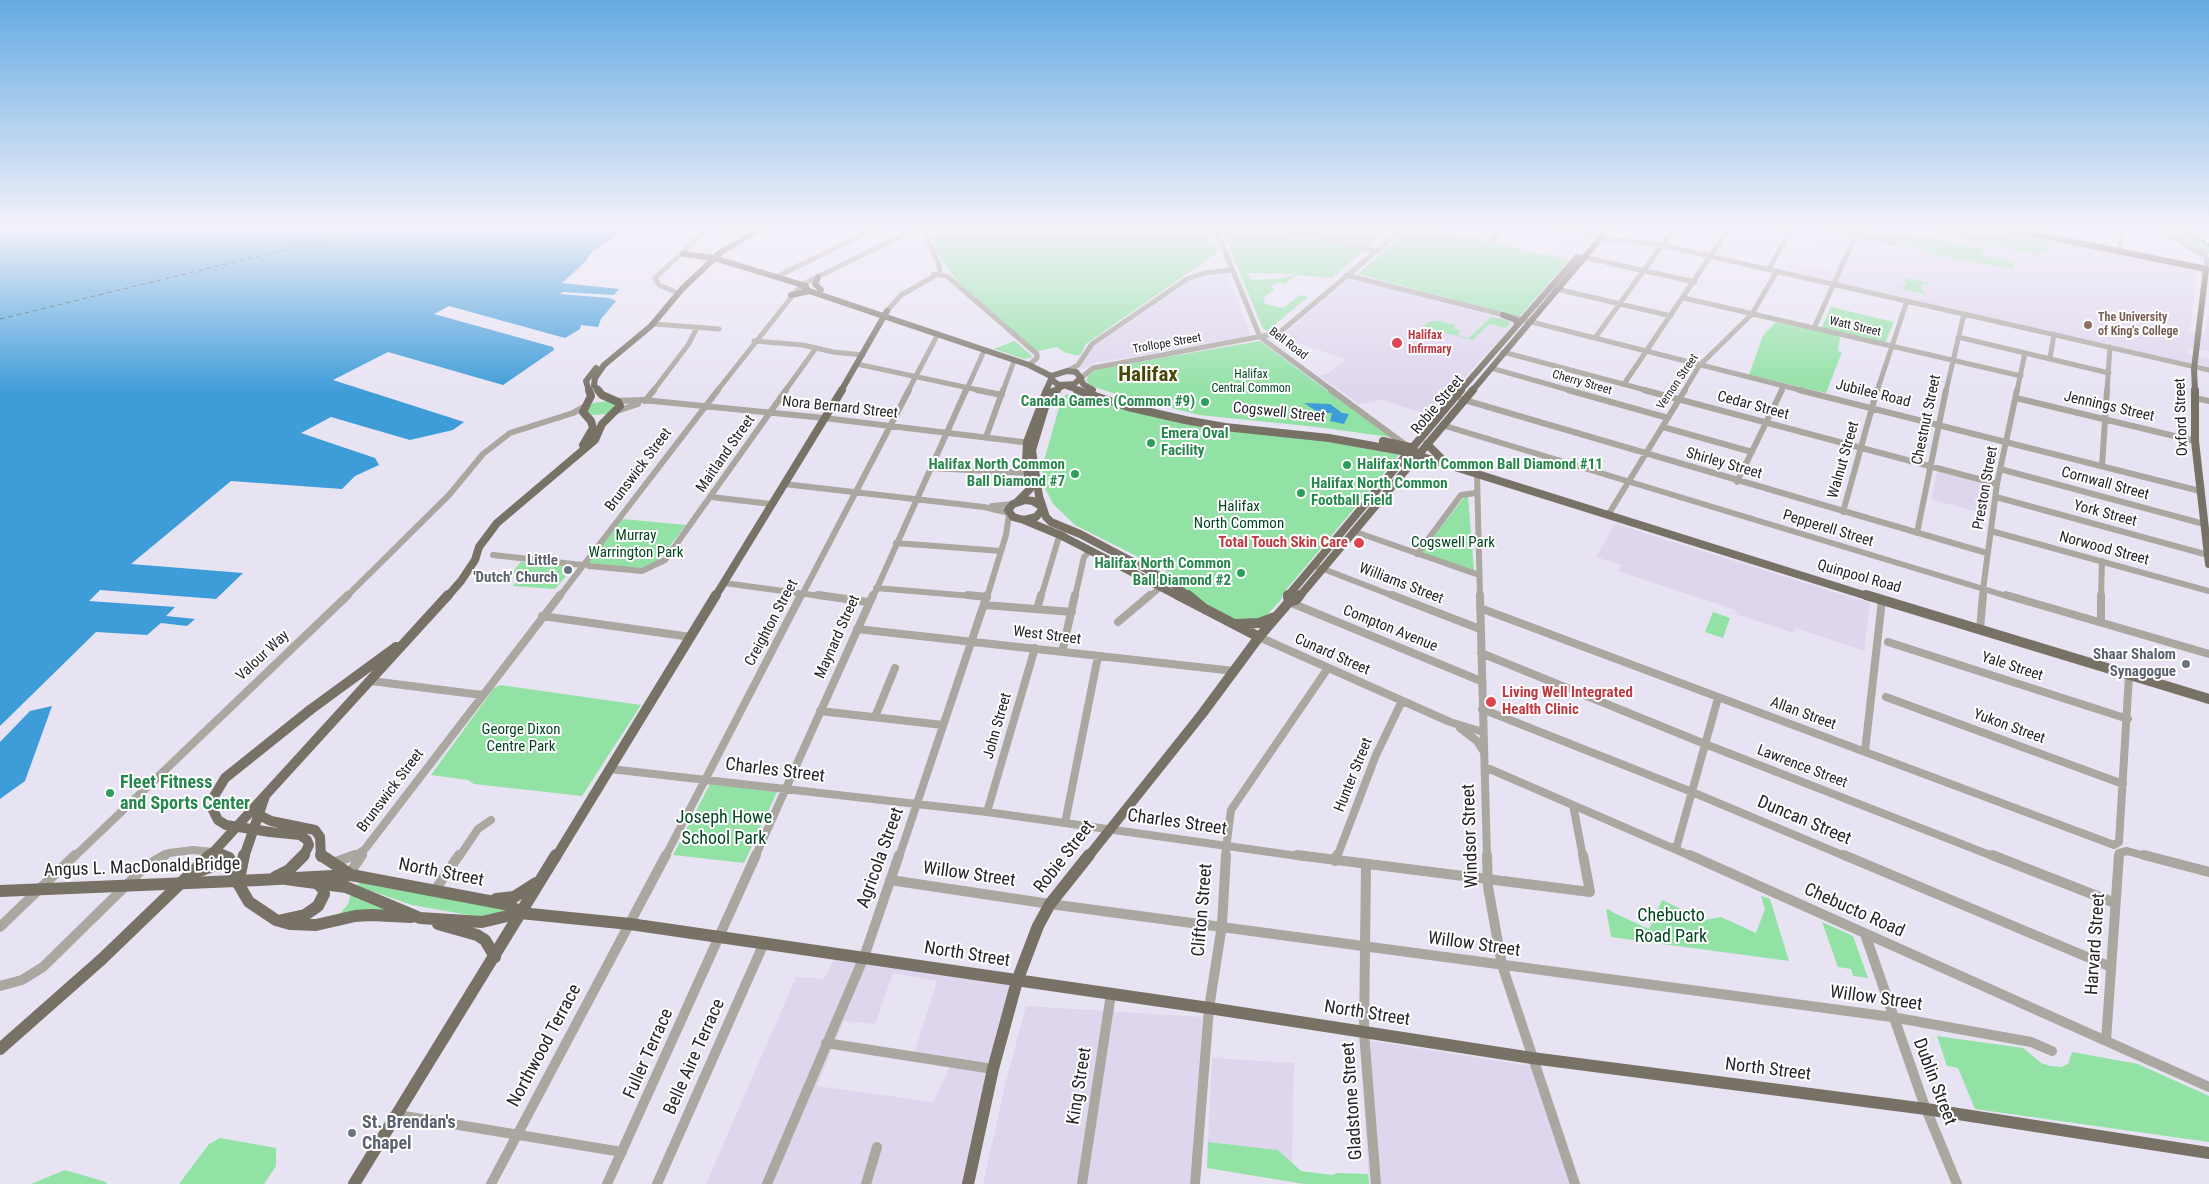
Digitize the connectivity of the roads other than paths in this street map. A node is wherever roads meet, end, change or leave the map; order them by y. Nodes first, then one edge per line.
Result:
1 (657, 282) edge
2 (690, 282) edge
3 (792, 282) edge
4 (807, 282) edge
5 (817, 282) edge
6 (922, 282) edge
7 (952, 282) edge
8 (1182, 282) edge
9 (1237, 282) edge
10 (1337, 282) edge
11 (1375, 282) edge
12 (1556, 282) edge
13 (1563, 282) edge
14 (1635, 282) edge
15 (1694, 282) edge
16 (1770, 282) edge
17 (1827, 282) edge
18 (2206, 282) edge
19 (1835, 284) junction
20 (801, 285) junction
21 (1550, 288) junction
22 (1558, 289) junction
23 (821, 290) junction
24 (809, 291) junction
25 (678, 293) junction
26 (791, 295) junction
27 (1684, 298) junction
28 (1907, 301) junction
29 (1619, 304) junction
30 (886, 313) junction
31 (1752, 314) junction
32 (1964, 314) junction
33 (1503, 315) joint
34 (1671, 316) junction
35 (1519, 322) junction
36 (1529, 322) junction
37 (654, 324) junction
38 (697, 328) junction
39 (1814, 328) junction
40 (719, 329) dead end
41 (1279, 332) junction
42 (937, 334) junction
43 (2054, 334) junction
44 (1260, 337) junction
45 (1958, 337) junction
46 (1595, 338) junction
47 (754, 341) junction
48 (1892, 346) junction
49 (2110, 347) junction
50 (816, 348) junction
51 (1274, 349) junction
52 (984, 350) junction
53 (1503, 352) junction
54 (1646, 352) junction
55 (2025, 353) junction
56 (863, 355) junction
57 (2050, 358) junction
58 (1953, 360) junction
59 (1014, 361) junction
60 (857, 364) junction
61 (604, 365) junction
62 (1029, 365) junction
63 (1699, 366) junction
64 (2195, 367) junction
65 (1491, 368) junction
66 (2209, 370) edge
67 (1065, 371) junction
68 (2109, 373) junction
69 (2021, 376) junction
70 (915, 377) junction
71 (1051, 378) junction
72 (1081, 379) junction
73 (1624, 384) junction
74 (1064, 386) junction
75 (1783, 387) junction
76 (965, 389) junction
77 (1002, 395) junction
78 (1454, 397) junction
79 (2016, 398) junction
80 (2195, 398) junction
81 (1679, 399) junction
82 (614, 400) junction
83 (644, 400) junction
84 (1464, 400) junction
85 (2209, 402) edge
86 (585, 406) junction
87 (704, 406) junction
88 (1871, 408) junction
89 (615, 412) junction
90 (771, 413) junction
91 (587, 416) junction
92 (824, 418) junction
93 (1668, 418) junction
94 (2106, 419) junction
95 (551, 420) junction
96 (1766, 423) junction
97 (1938, 424) junction
98 (1442, 425) junction
99 (890, 426) junction
100 (1663, 427) junction
101 (946, 433) junction
102 (986, 437) junction
103 (2195, 441) junction
104 (2007, 442) junction
105 (1031, 443) junction
106 (1409, 448) junction
107 (1862, 448) junction
108 (1422, 450) junction
109 (1752, 452) junction
110 (1647, 455) junction
111 (1441, 461) junction
112 (1410, 465) junction
113 (1930, 466) junction
114 (2102, 466) junction
115 (930, 468) junction
116 (561, 469) junction
117 (2000, 469) junction
118 (1028, 474) junction
119 (1477, 475) junction
120 (1501, 481) junction
121 (1737, 482) junction
122 (1628, 483) junction
123 (784, 484) junction
124 (1997, 484) junction
125 (2200, 491) junction
126 (856, 492) junction
127 (1476, 493) junction
128 (2209, 494) edge
129 (711, 497) junction
130 (1996, 497) junction
131 (916, 499) junction
132 (1015, 503) junction
133 (771, 504) junction
134 (984, 507) junction
135 (1042, 508) junction
136 (1843, 512) junction
137 (1009, 514) junction
138 (1608, 515) junction
139 (1023, 520) junction
140 (2204, 524) junction
141 (1068, 528) junction
142 (1353, 531) junction
143 (1992, 531) junction
144 (1918, 533) junction
145 (1006, 535) junction
146 (1060, 535) junction
147 (896, 543) junction
148 (1090, 551) junction
149 (1001, 552) junction
150 (1987, 553) junction
151 (1417, 554) junction
152 (494, 555) dead end
153 (2208, 560) edge
154 (2102, 561) junction
155 (586, 565) junction
156 (1318, 566) junction
157 (1479, 575) junction
158 (1169, 580) junction
159 (724, 583) junction
160 (876, 588) junction
161 (1161, 588) junction
162 (1982, 590) junction
163 (2209, 591) edge
164 (803, 594) junction
165 (1882, 600) junction
166 (986, 601) junction
167 (868, 602) junction
168 (1289, 602) junction
169 (1480, 608) junction
170 (1037, 609) junction
171 (1206, 610) junction
172 (1072, 612) junction
173 (542, 616) junction
174 (1276, 617) junction
175 (1118, 622) dead end
176 (2101, 622) junction
177 (1233, 624) junction
178 (857, 629) junction
179 (1480, 629) junction
180 (1980, 629) junction
181 (414, 634) junction
182 (691, 637) junction
183 (1259, 637) junction
184 (973, 640) junction
185 (1888, 642) dead end
186 (1035, 648) junction
187 (1063, 648) dead end
188 (1481, 653) junction
189 (2209, 654) edge
190 (1098, 656) junction
191 (895, 668) dead end
192 (1328, 668) junction
193 (1234, 671) junction
194 (2129, 674) junction
195 (371, 681) junction
196 (1481, 681) junction
197 (482, 695) junction
198 (1886, 697) dead end
199 (1718, 698) junction
200 (2209, 698) edge
201 (1402, 701) junction
202 (1482, 709) junction
203 (310, 710) joint
204 (820, 711) junction
205 (875, 717) junction
206 (2128, 719) junction
207 (1450, 722) junction
208 (943, 725) junction
209 (1483, 732) junction
210 (1705, 744) junction
211 (1865, 751) junction
212 (1484, 753) junction
213 (1485, 767) junction
214 (610, 769) junction
215 (706, 779) junction
216 (2123, 784) junction
217 (785, 788) junction
218 (1692, 792) junction
219 (266, 794) junction
220 (918, 804) junction
221 (1573, 805) junction
222 (987, 812) junction
223 (259, 815) junction
224 (490, 820) dead end
225 (1065, 823) junction
226 (1109, 830) junction
227 (293, 834) joint
228 (1226, 846) junction
229 (2119, 848) junction
230 (365, 849) junction
231 (1676, 849) junction
232 (213, 852) junction
233 (1335, 861) junction
234 (330, 864) junction
235 (1366, 865) junction
236 (2209, 872) edge
237 (350, 874) junction
238 (187, 876) junction
239 (543, 876) junction
240 (286, 879) junction
241 (263, 880) junction
242 (890, 880) junction
243 (1487, 880) junction
244 (316, 883) junction
245 (238, 884) junction
246 (346, 887) joint
247 (435, 890) junction
248 (0, 891) edge
249 (480, 899) junction
250 (2115, 903) junction
251 (1050, 904) junction
252 (520, 913) junction
253 (420, 918) junction
254 (276, 920) junction
255 (630, 924) junction
256 (1222, 926) junction
257 (0, 927) edge
258 (1865, 934) junction
259 (720, 937) junction
260 (764, 943) junction
261 (1364, 947) junction
262 (495, 957) junction
263 (864, 957) junction
264 (1502, 965) junction
265 (2111, 967) junction
266 (1017, 981) junction
267 (0, 986) edge
268 (1111, 994) junction
269 (1209, 1008) junction
270 (1892, 1017) junction
271 (1364, 1033) junction
272 (2106, 1041) junction
273 (826, 1042) junction
274 (0, 1049) edge
275 (2052, 1051) dead end
276 (1532, 1058) junction
277 (992, 1069) junction
278 (2209, 1087) edge
279 (1926, 1109) junction
280 (398, 1115) junction
281 (518, 1135) junction
282 (877, 1147) dead end
283 (622, 1152) junction
284 (2209, 1152) edge
285 (354, 1184) edge
286 (491, 1184) edge
287 (607, 1184) edge
288 (657, 1184) edge
289 (767, 1184) edge
290 (866, 1184) edge
291 (968, 1184) edge
292 (1082, 1184) edge
293 (1194, 1184) edge
294 (1376, 1184) edge
295 (1575, 1184) edge
296 (1957, 1184) edge

1 - 25 street
2 - 25 main road
3 - 20 main road
4 - 20 street, Brunswick Street
5 - 23 main road
6 - 30 street
7 - 62 street
8 - 67 street
9 - 44 street, Bell Road
10 - 41 street
11 - 33 street
12 - 21 main road, Robie Street
13 - 22 main road, Robie Street
14 - 29 street
15 - 27 street
16 - 31 street, Vernon Street
17 - 19 street
18 - 64 main road, Oxford Street
19 - 28 street
19 - 39 street
20 - 23 main road
20 - 24 main road
20 - 26 street, Brunswick Street
21 - 22 street
21 - 35 main road, Robie Street
22 - 29 street
22 - 36 main road, Robie Street
23 - 30 main road
24 - 26 main road
24 - 30 main road
25 - 37 main road
26 - 47 street, Brunswick Street
27 - 31 street, Watt Street
27 - 34 street
28 - 32 street
28 - 48 street, Walnut Street
29 - 34 street
29 - 46 street
30 - 42 main road
30 - 56 main road
31 - 39 street, Watt Street
31 - 63 street, Vernon Street
32 - 43 street
32 - 45 street, Chestnut Street
33 - 35 main road
34 - 54 street
35 - 36 street, Jubilee Road
35 - 78 main road, Robie Street
36 - 46 street, Jubilee Road
36 - 53 main road, Robie Street
37 - 38 street
37 - 61 main road
38 - 40 street
38 - 83 street
39 - 48 street, Watt Street
41 - 44 street, Trollope Street
41 - 51 street
42 - 52 main road
42 - 70 street, Creighton Street
43 - 49 street
43 - 57 street
44 - 51 street, Bell Road
44 - 72 street, Trollope Street
45 - 55 street
45 - 58 street, Chestnut Street
46 - 54 street, Jubilee Road
47 - 50 street
47 - 87 street, Brunswick Street
48 - 58 street, Watt Street
48 - 88 street, Walnut Street
49 - 64 street
49 - 68 street
50 - 56 street
50 - 90 street, Maitland Street
51 - 106 street, Bell Road
52 - 59 main road
52 - 76 street, Maynard Street
53 - 65 main road, Robie Street
53 - 73 street, Cedar Street
54 - 63 street, Jubilee Road
54 - 73 street
55 - 57 street
55 - 69 street, Preston Street
56 - 60 main road
57 - 68 street
58 - 69 street, Watt Street
58 - 97 street, Chestnut Street
59 - 62 main road
59 - 77 street
60 - 70 street
60 - 92 main road
61 - 82 main road
61 - 86 main road
62 - 67 main road
62 - 71 main road
63 - 75 street, Jubilee Road
63 - 81 street, Vernon Street
64 - 66 street
64 - 80 main road, Oxford Street
65 - 84 main road, Robie Street
65 - 93 street, Cherry Street
67 - 71 main road
67 - 72 main road, Cogswell Street
68 - 94 street
69 - 79 street, Preston Street
70 - 76 street
70 - 99 street, Creighton Street
71 - 74 main road, Cogswell Street
71 - 105 main road
72 - 74 main road
72 - 106 main road, Cogswell Street
73 - 81 street, Cedar Street
74 - 105 main road
74 - 106 main road, Cogswell Street
75 - 88 street, Jubilee Road
75 - 96 street
76 - 77 street
76 - 101 street, Maynard Street
77 - 102 street
78 - 84 street, Shirley Street
78 - 106 main road, Robie Street
79 - 94 street, Jennings Street
79 - 104 street, Preston Street
80 - 85 street
80 - 103 main road, Oxford Street
81 - 93 street, Vernon Street
81 - 96 street, Cedar Street
82 - 83 street, Nora Bernard Street
82 - 86 main road
82 - 89 main road
83 - 87 street, Nora Bernard Street
83 - 89 street
84 - 98 main road, Robie Street
84 - 110 street, Shirley Street
86 - 91 main road
86 - 95 street, Valour Way
87 - 90 street, Nora Bernard Street
87 - 155 street, Brunswick Street
88 - 97 street, Jubilee Road
88 - 107 street, Walnut Street
89 - 91 main road
89 - 116 main road
90 - 92 street, Nora Bernard Street
90 - 129 street, Maitland Street
91 - 95 street, Valour Way
91 - 116 main road
92 - 99 street, Nora Bernard Street
92 - 123 main road
93 - 100 street, Vernon Street
94 - 103 street, Jennings Street
94 - 114 street
95 - 257 street, Valour Way
96 - 107 street, Cedar Street
96 - 109 street
97 - 104 street, Jubilee Road
97 - 113 street, Chestnut Street
98 - 108 main road, Robie Street
98 - 122 street, Pepperell Street
99 - 101 street, Nora Bernard Street
99 - 126 street, Creighton Street
100 - 109 street
100 - 110 street, Vernon Street
101 - 102 street, Nora Bernard Street
101 - 115 street, Maynard Street
102 - 105 street, Nora Bernard Street
103 - 125 main road, Oxford Street
104 - 114 street, Jubilee Road
104 - 117 street, Preston Street
105 - 118 main road
105 - 135 main road
106 - 108 main road, Quinpool Road
106 - 156 main road, Robie Street
107 - 113 street, Cedar Street
107 - 136 street, Walnut Street
108 - 111 main road, Quinpool Road
108 - 112 main road, Robie Street
109 - 121 street
110 - 121 street, Shirley Street
110 - 122 street, Vernon Street
111 - 112 main road
111 - 119 main road, Quinpool Road
111 - 120 main road, Quinpool Road
112 - 142 main road, Robie Street
113 - 124 street, Cedar Street
113 - 144 street, Chestnut Street
114 - 125 street, Jubilee Road
115 - 118 street
115 - 131 street, Maynard Street
116 - 181 main road
117 - 124 street, Preston Street
117 - 140 street, Cornwall Street
118 - 132 main road
119 - 120 main road, Quinpool Road
119 - 127 street, Windsor Street
120 - 138 main road, Quinpool Road
121 - 136 street, Shirley Street
122 - 138 street, Vernon Street
122 - 162 street, Pepperell Street
123 - 126 street
123 - 133 main road
124 - 130 street, Preston Street
125 - 128 main road, Jubilee Road
125 - 140 main road, Oxford Street
126 - 131 street
126 - 164 street, Creighton Street
127 - 151 street
127 - 157 street, Windsor Street
129 - 133 street
129 - 155 street, Maitland Street
130 - 143 street, Preston Street
130 - 153 street, York Street
131 - 134 street
131 - 147 street, Maynard Street
132 - 134 street
132 - 135 main road
132 - 137 main road
133 - 159 main road
134 - 137 street
135 - 139 main road
135 - 141 main road, Cunard Street
136 - 144 street, Shirley Street
137 - 139 main road, Cunard Street
137 - 145 street, Agricola Street
138 - 165 main road, Quinpool Road
139 - 145 street
139 - 146 main road, Cunard Street
140 - 153 main road, Oxford Street
141 - 146 street
141 - 158 main road, Cunard Street
142 - 151 street
142 - 156 main road, Robie Street
143 - 150 street, Preston Street
143 - 154 street, Norwood Street
144 - 150 street, Shirley Street
145 - 149 street, Agricola Street
146 - 148 main road, Cunard Street
146 - 170 street
147 - 149 street
147 - 160 street, Maynard Street
148 - 161 main road, Cunard Street
148 - 172 street
149 - 166 street, Agricola Street
150 - 162 street, Preston Street
151 - 157 street
152 - 155 street
154 - 163 street, Norwood Street
154 - 176 street
155 - 173 street, Brunswick Street
156 - 168 main road, Robie Street
156 - 179 street, Williams Street
157 - 169 street, Windsor Street
158 - 161 street
158 - 171 main road, Cunard Street
159 - 164 street
159 - 182 main road
160 - 166 street
160 - 167 street, Maynard Street
161 - 171 main road, Cunard Street
161 - 175 street
162 - 176 street, Pepperell Street
162 - 180 street, Preston Street
164 - 167 street
164 - 215 street, Creighton Street
165 - 180 main road, Quinpool Road
165 - 211 street
166 - 170 street
166 - 184 street, Agricola Street
167 - 178 street, Maynard Street
168 - 174 main road, Robie Street
168 - 196 street, Compton Avenue
169 - 179 street, Windsor Street
169 - 199 street, Allan Street
170 - 172 street
171 - 177 main road, Cunard Street
172 - 187 street
173 - 182 street
173 - 197 street, Brunswick Street
174 - 177 main road
174 - 183 main road, Robie Street
176 - 189 street, Pepperell Street
177 - 183 main road, Cunard Street
178 - 184 street, West Street
178 - 204 street, Maynard Street
179 - 188 street, Windsor Street
180 - 194 main road, Quinpool Road
181 - 195 main road
181 - 203 main road
182 - 214 main road
183 - 192 street, Cunard Street
183 - 193 main road, Robie Street
184 - 186 street, West Street
184 - 208 street, Agricola Street
185 - 206 street, Yale Street
186 - 190 street, West Street
186 - 222 street, John Street
188 - 196 street, Windsor Street
188 - 210 street, Lawrence Street
190 - 193 street, West Street
190 - 225 street
191 - 205 street
192 - 201 street, Cunard Street
192 - 228 street, Clifton Street
193 - 226 main road, Robie Street
194 - 200 main road, Quinpool Road
194 - 206 street, Harvard Street
195 - 197 street
195 - 219 main road
196 - 202 street, Windsor Street
197 - 230 street, Brunswick Street
198 - 216 street, Yukon Street
199 - 210 street
199 - 211 street, Allan Street
201 - 207 street, Cunard Street
201 - 233 street, Hunter Street
202 - 209 street, Windsor Street
202 - 218 street, Duncan Street
203 - 227 main road, bridge
204 - 205 street
204 - 217 street, Maynard Street
205 - 208 street
206 - 216 street, Harvard Street
207 - 209 street, Cunard Street
207 - 212 street, Cunard Street
208 - 220 street, Agricola Street
209 - 212 street, Windsor Street
210 - 218 street
210 - 250 street, Lawrence Street
211 - 229 street, Allan Street
212 - 213 street, Windsor Street
213 - 221 street, Chebucto Road
213 - 243 street, Windsor Street
214 - 215 street, Charles Street
214 - 239 main road
215 - 217 street, Charles Street
215 - 255 street, Creighton Street
216 - 229 street, Harvard Street
217 - 220 street, Charles Street
217 - 259 street, Maynard Street
218 - 231 street
218 - 265 street, Duncan Street
219 - 223 main road
219 - 232 main road
220 - 222 street, Charles Street
220 - 242 street, Agricola Street
221 - 231 street, Chebucto Road
221 - 243 street, Charles Street
222 - 225 street, Charles Street
223 - 234 main road
223 - 245 main road
224 - 247 street
225 - 226 street, Charles Street
226 - 228 street, Charles Street
226 - 251 main road, Robie Street
227 - 241 main road
228 - 233 street, Charles Street
228 - 256 street, Clifton Street
229 - 236 street, Allan Street
229 - 250 street, Harvard Street
230 - 234 street, Brunswick Street
230 - 237 street, Brunswick Street
231 - 258 street, Chebucto Road
232 - 238 main road
232 - 245 main road
232 - 267 street
233 - 235 street, Charles Street
234 - 237 main road, North Street
235 - 243 street, Charles Street
235 - 261 street, Gladstone Street
237 - 240 main road, Angus L. MacDonald Bridge
237 - 247 main road, North Street
238 - 245 main road
238 - 274 main road
239 - 249 main road
239 - 252 main road
240 - 241 main road, Angus L. MacDonald Bridge
240 - 244 main road, Angus L. MacDonald Bridge
241 - 248 main road, Angus L. MacDonald Bridge, bridge
242 - 251 street, Willow Street
242 - 263 street, Agricola Street
243 - 264 street, Windsor Street
244 - 246 main road, Angus L. MacDonald Bridge
244 - 254 main road
245 - 254 main road
246 - 253 main road, North Street
247 - 249 main road, North Street
249 - 252 main road, North Street
250 - 265 street, Harvard Street
251 - 256 street, Willow Street
251 - 266 main road, Robie Street
252 - 253 main road, North Street
252 - 255 main road, North Street
252 - 262 main road
253 - 254 main road
253 - 262 main road
255 - 259 main road, North Street
255 - 281 street, Northwood Terrace
256 - 261 street, Willow Street
256 - 269 street, Clifton Street
258 - 270 street, Dublin Street
258 - 272 street, Chebucto Road
259 - 260 main road, North Street
259 - 283 street, Fuller Terrace
260 - 263 main road, North Street
260 - 288 street, Belle Aire Terrace
261 - 264 street, Willow Street
261 - 271 street, Gladstone Street
262 - 280 main road
263 - 266 main road, North Street
263 - 273 street, Agricola Street
264 - 270 street, Willow Street
264 - 276 street, Windsor Street
265 - 272 street, Harvard Street
266 - 268 main road, North Street
266 - 277 main road, Robie Street
268 - 269 main road, North Street
268 - 292 street, King Street
269 - 271 main road, North Street
269 - 293 street, Clifton Street
270 - 275 street, Willow Street
270 - 279 street, Dublin Street
271 - 276 main road, North Street
271 - 294 street, Gladstone Street
272 - 278 street, Chebucto Road
273 - 277 street
273 - 289 street, Agricola Street
276 - 279 main road, North Street
276 - 295 street, Windsor Street
277 - 291 main road, Robie Street
279 - 284 main road, North Street
279 - 296 street, Dublin Street
280 - 281 street
280 - 285 main road
281 - 283 street
281 - 286 street, Northwood Terrace
282 - 290 street
283 - 287 street, Fuller Terrace

